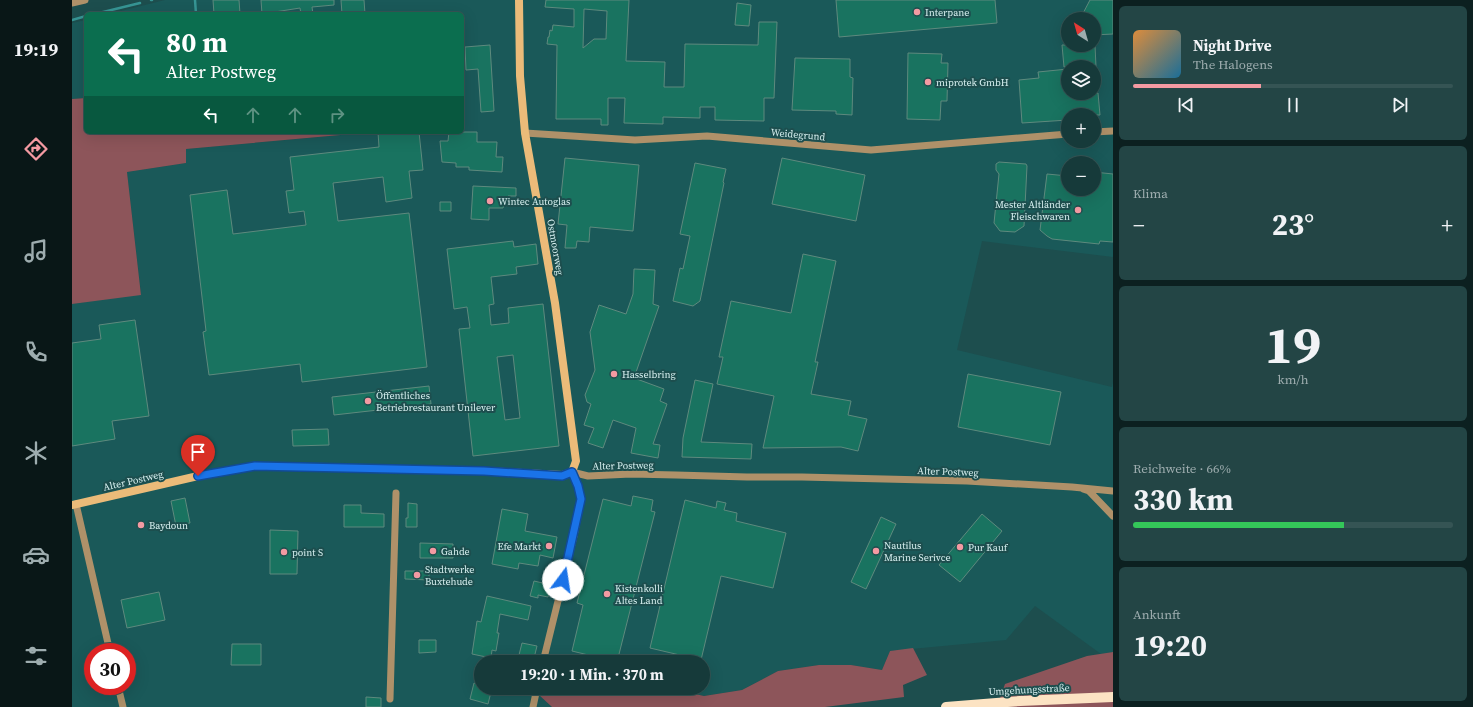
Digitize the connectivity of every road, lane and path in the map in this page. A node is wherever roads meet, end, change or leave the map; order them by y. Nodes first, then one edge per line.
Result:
1 (85, 0) edge
2 (519, 0) edge
3 (72, 3) edge
4 (1113, 131) edge
5 (1101, 132) edge
6 (525, 133) junction
7 (1061, 135) edge
8 (572, 472) junction
9 (1080, 487) junction
10 (1113, 491) edge
11 (396, 493) dead end
12 (74, 504) edge
13 (1113, 516) edge
14 (108, 643) edge
15 (545, 655) edge
16 (120, 695) edge
17 (536, 695) edge
18 (1113, 697) edge
19 (390, 699) dead end
20 (123, 707) edge
21 (533, 707) edge
22 (946, 707) edge

1 - 3 street
2 - 6 street, Ostmoorweg
4 - 5 street
6 - 7 street, Weidegrund
6 - 8 street, Ostmoorweg
8 - 9 street, Alter Postweg
8 - 12 street, Alter Postweg
8 - 15 street
9 - 10 street, Alter Postweg
9 - 13 street
11 - 19 street
12 - 14 street, Alter Postweg
16 - 20 street
17 - 21 street
18 - 22 main road, Umgehungsstraße

